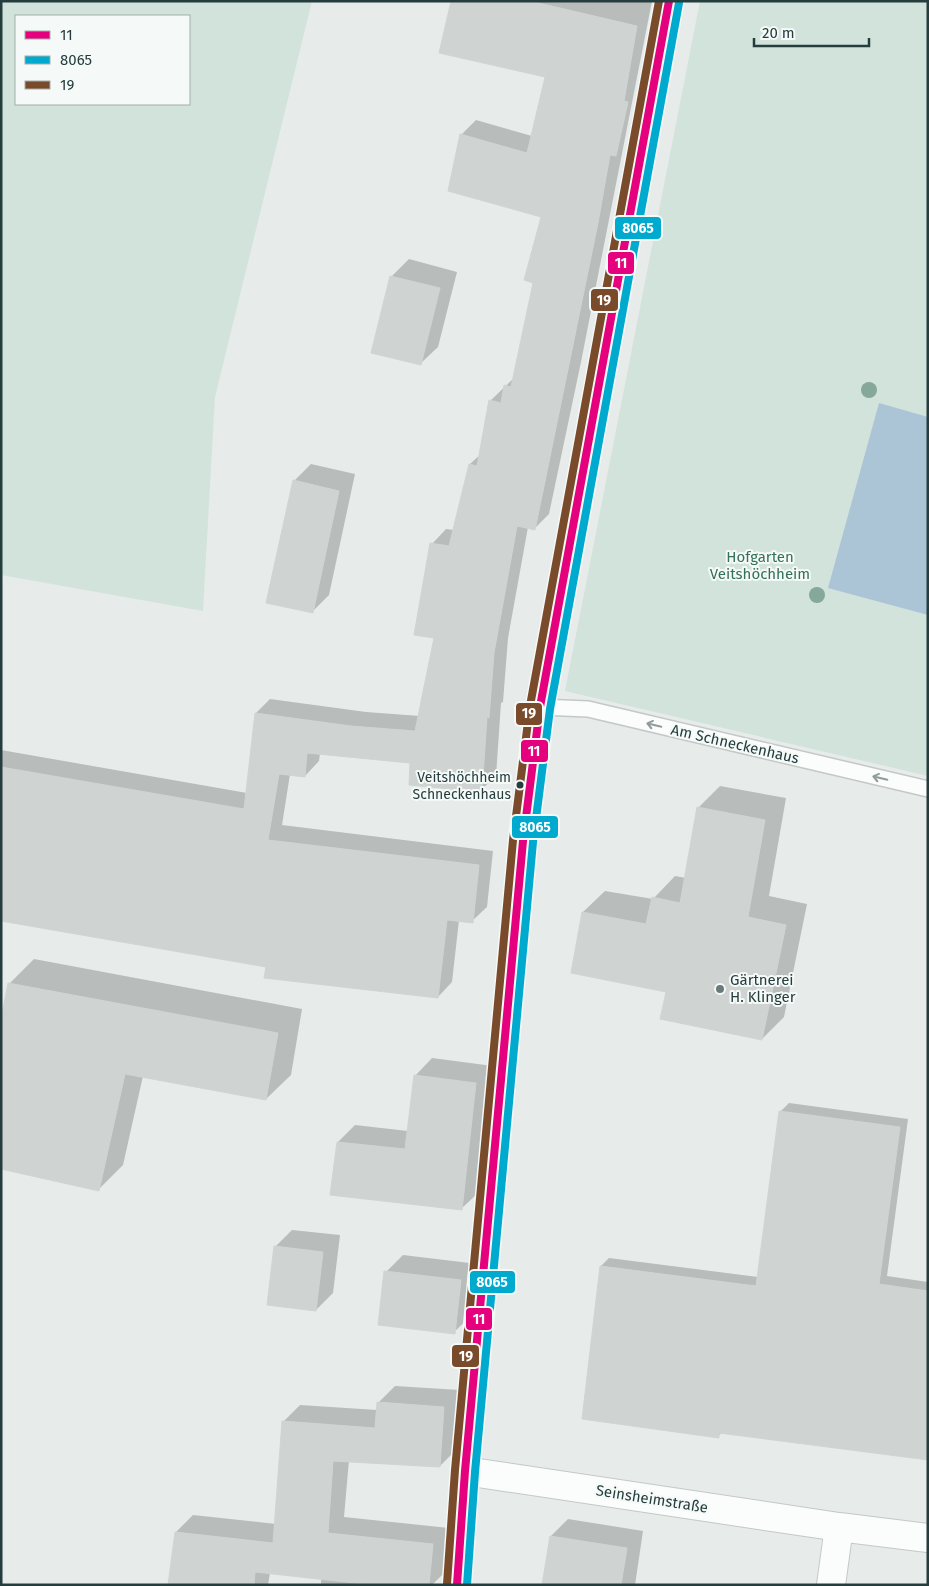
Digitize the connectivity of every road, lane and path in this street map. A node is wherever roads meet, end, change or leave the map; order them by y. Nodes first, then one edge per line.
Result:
1 (669, 1) edge
2 (540, 707) junction
3 (928, 789) edge
4 (465, 1471) junction
5 (840, 1527) junction
6 (928, 1538) edge
7 (458, 1585) edge
8 (831, 1585) edge

1 - 2 street
3 -> 2 lane, Am Schneckenhaus
2 - 4 street
4 - 5 street, Seinsheimstraße
4 - 7 street
5 - 6 street, Seinsheimstraße
5 - 8 street

